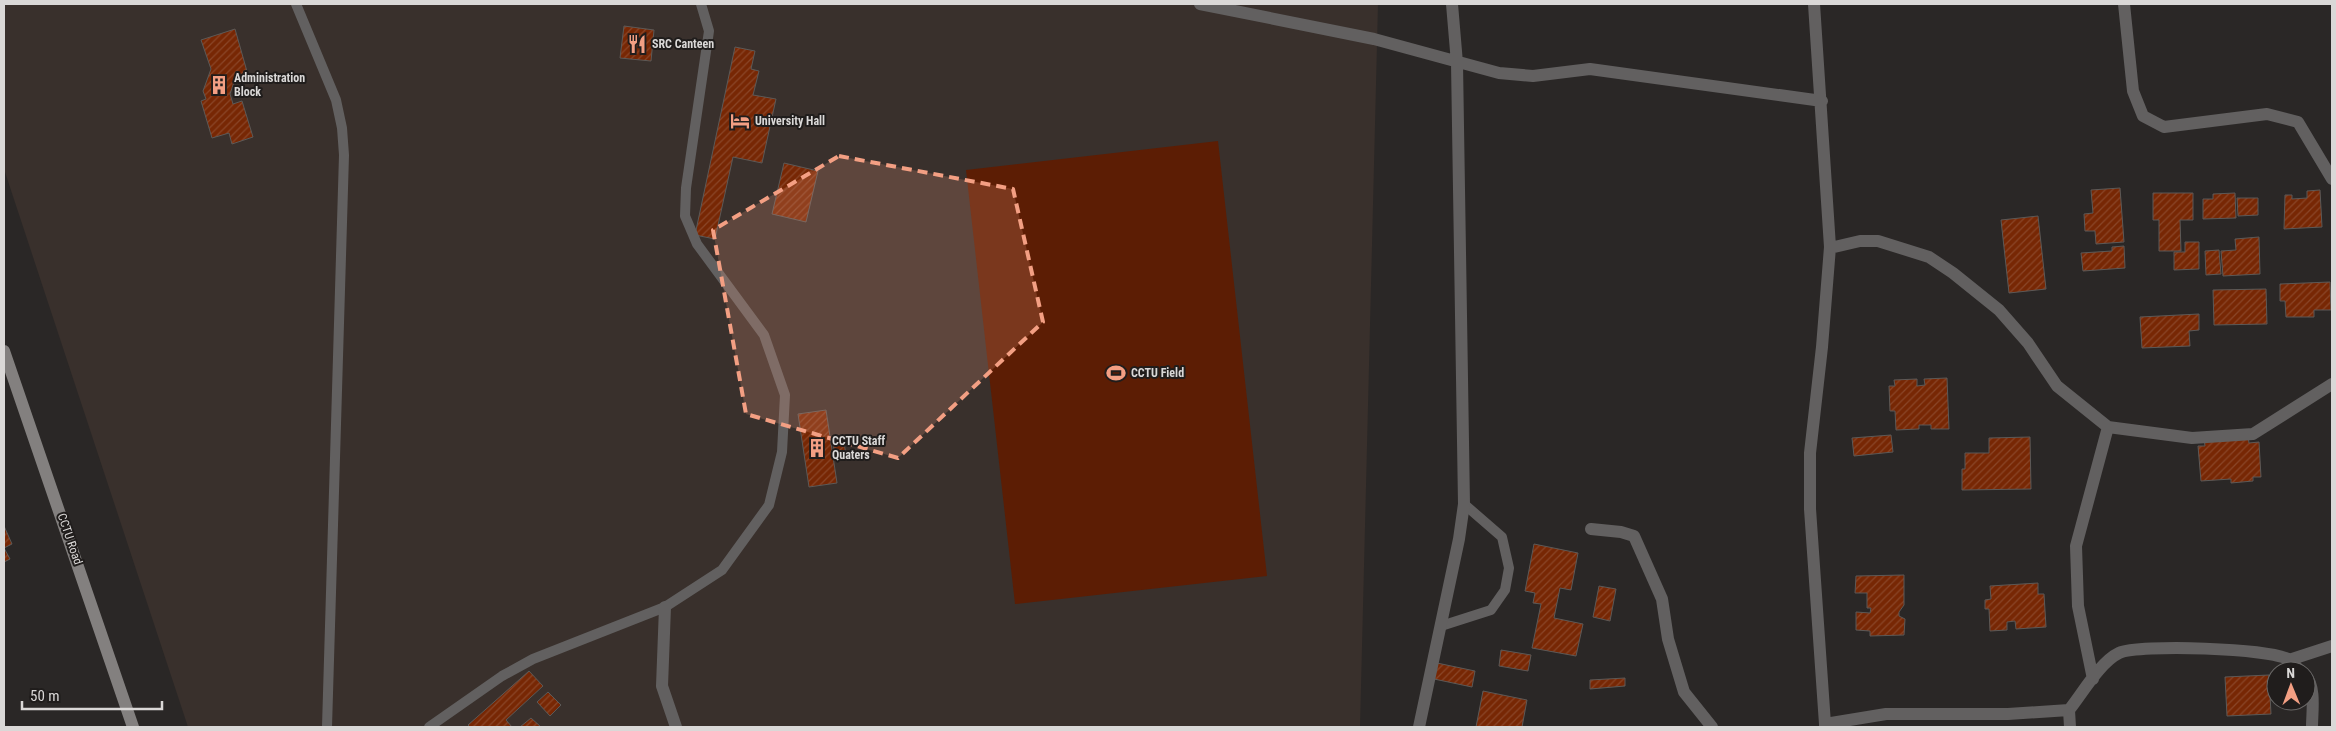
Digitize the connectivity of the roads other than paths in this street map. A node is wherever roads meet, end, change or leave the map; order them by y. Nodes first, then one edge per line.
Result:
1 (296, 4) edge
2 (701, 4) edge
3 (1200, 4) edge
4 (1452, 4) edge
5 (1814, 4) edge
6 (2124, 4) edge
7 (1457, 63) junction
8 (1822, 101) junction
9 (2332, 179) edge
10 (1830, 248) junction
11 (4, 351) edge
12 (2332, 384) edge
13 (2108, 427) junction
14 (1464, 504) junction
15 (1591, 529) dead end
16 (665, 607) junction
17 (1441, 626) junction
18 (2332, 646) edge
19 (2289, 660) joint
20 (2093, 679) junction
21 (2069, 710) junction
22 (2312, 711) edge
23 (1825, 726) edge
24 (134, 727) edge
25 (327, 727) edge
26 (429, 727) edge
27 (676, 727) edge
28 (1419, 727) edge
29 (1712, 727) edge
30 (2070, 727) edge
31 (2312, 727) edge

1 - 25 lane
2 - 16 lane
3 - 7 street
4 - 7 street
5 - 8 street
6 - 9 street
7 - 8 street
7 - 14 street
8 - 10 street
10 - 13 street
10 - 23 street
11 - 24 street, CCTU Road
12 - 13 street
13 - 20 street
14 - 17 street
14 - 17 lane
15 - 29 street
16 - 26 lane
16 - 27 street
17 - 28 street
18 - 19 street
19 - 20 street
20 - 21 street
21 - 23 street
21 - 30 street
22 - 31 street

